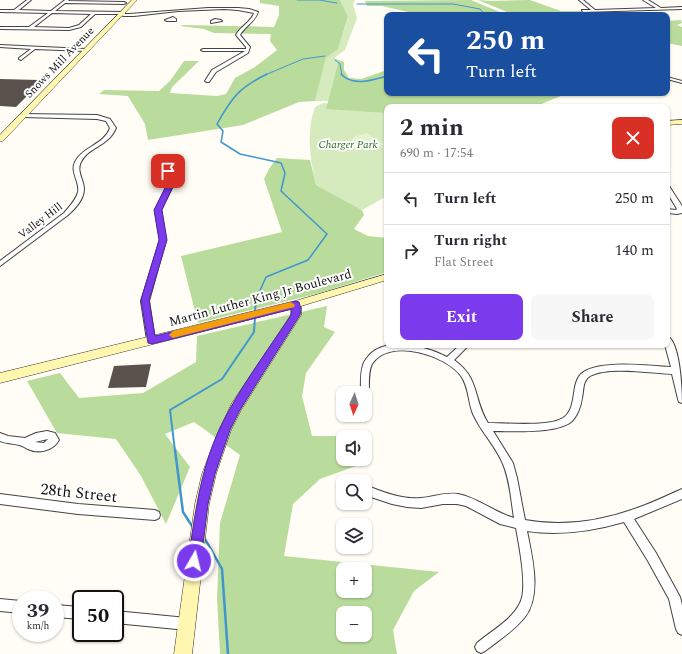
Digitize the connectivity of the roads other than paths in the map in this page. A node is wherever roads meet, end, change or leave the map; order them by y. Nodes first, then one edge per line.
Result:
1 (29, 0) edge
2 (135, 0) edge
3 (581, 0) edge
4 (645, 0) edge
5 (66, 1) edge
6 (126, 2) edge
7 (660, 8) junction
8 (682, 8) edge
9 (225, 9) junction
10 (173, 10) junction
11 (594, 10) junction
12 (0, 11) edge
13 (583, 11) dead end
14 (14, 12) junction
15 (52, 12) junction
16 (94, 13) junction
17 (108, 14) junction
18 (120, 14) junction
19 (220, 17) dead end
20 (170, 19) dead end
21 (0, 27) edge
22 (29, 30) junction
23 (0, 46) edge
24 (34, 48) junction
25 (86, 50) junction
26 (204, 50) dead end
27 (248, 50) junction
28 (21, 59) dead end
29 (670, 79) edge
30 (206, 81) dead end
31 (682, 82) edge
32 (23, 115) junction
33 (682, 122) edge
34 (670, 124) edge
35 (0, 139) edge
36 (168, 171) dead end
37 (670, 192) edge
38 (670, 206) edge
39 (682, 210) edge
40 (670, 211) edge
41 (0, 264) edge
42 (384, 278) edge
43 (296, 310) junction
44 (152, 340) junction
45 (388, 348) edge
46 (410, 348) edge
47 (461, 348) edge
48 (670, 348) edge
49 (448, 362) junction
50 (675, 371) junction
51 (0, 378) edge
52 (365, 386) edge
53 (682, 399) edge
54 (486, 426) junction
55 (0, 437) edge
56 (26, 442) dead end
57 (372, 492) edge
58 (682, 494) edge
59 (0, 500) edge
60 (155, 515) dead end
61 (627, 517) junction
62 (520, 524) junction
63 (0, 605) edge
64 (12, 606) edge
65 (124, 618) edge
66 (187, 624) junction
67 (682, 629) edge
68 (480, 646) dead end
69 (183, 654) edge

1 - 14 street
2 - 18 main road, Snows Mill Avenue
3 - 11 street
4 - 7 street
5 - 6 street
5 - 15 street
6 - 17 street
7 - 8 street
7 - 11 street
9 - 10 street
9 - 19 street
9 - 27 street
10 - 18 street
10 - 20 street
11 - 13 street
12 - 14 street
14 - 15 street
15 - 16 street
15 - 22 street
16 - 17 street
16 - 22 street
17 - 18 street
18 - 25 main road, Snows Mill Avenue
21 - 22 street
23 - 24 street
24 - 25 street
24 - 28 street
25 - 32 main road, Snows Mill Avenue
26 - 27 street
27 - 30 street
29 - 31 street
32 - 35 main road, Snows Mill Avenue
32 - 41 street, Valley Hill
33 - 34 main road
36 - 44 street
37 - 39 street
38 - 39 street
39 - 40 street
42 - 43 main road, Martin Luther King Jr Boulevard
43 - 44 main road, Martin Luther King Jr Boulevard
43 - 66 main road
44 - 51 main road, Martin Luther King Jr Boulevard
45 - 52 street
46 - 49 street
47 - 49 street
48 - 50 street
49 - 54 street
50 - 53 street
50 - 54 street
54 - 62 street
55 - 56 street
57 - 62 street
58 - 61 street
59 - 60 street, 28th Street
61 - 62 street
61 - 67 street
62 - 68 street
63 - 64 street
65 - 66 street
66 - 69 main road

